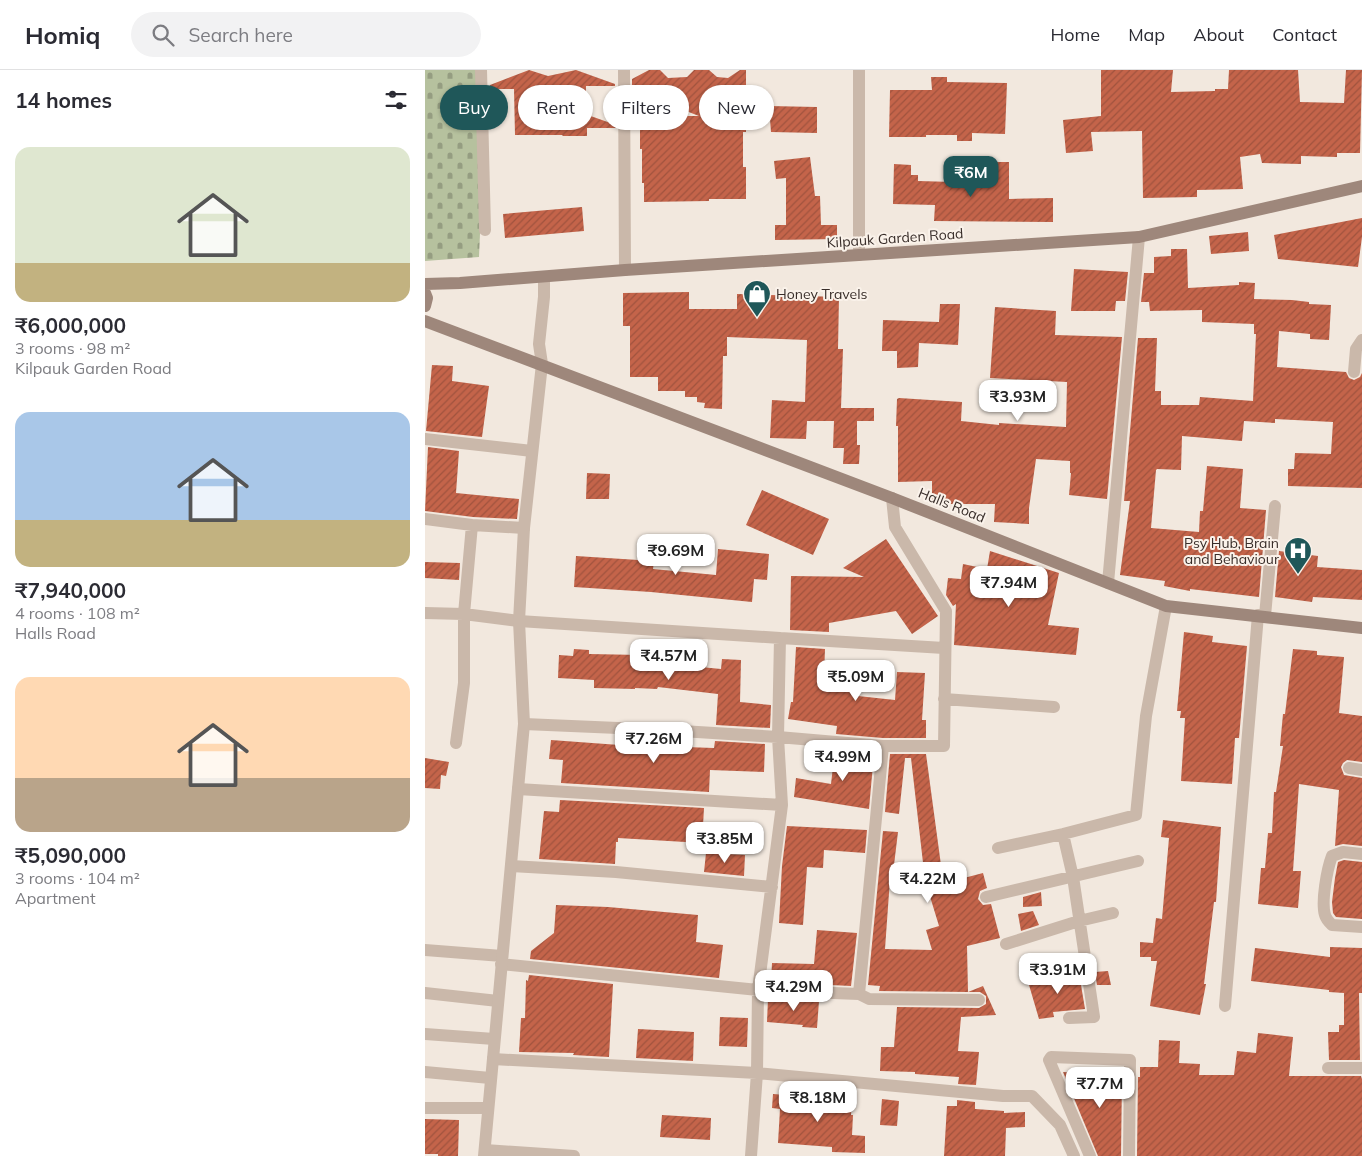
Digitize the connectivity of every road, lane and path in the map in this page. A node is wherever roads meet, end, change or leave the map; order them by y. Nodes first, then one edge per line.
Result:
1 (481, 70) edge
2 (624, 70) edge
3 (859, 70) edge
4 (1362, 186) edge
5 (485, 230) dead end
6 (1139, 237) junction
7 (859, 255) junction
8 (625, 270) junction
9 (544, 277) junction
10 (425, 284) edge
11 (425, 293) edge
12 (425, 306) edge
13 (425, 321) edge
14 (1362, 340) edge
15 (542, 364) junction
16 (1354, 372) dead end
17 (425, 439) edge
18 (532, 451) junction
19 (892, 498) junction
20 (1275, 506) dead end
21 (425, 519) edge
22 (472, 526) junction
23 (524, 528) junction
24 (1107, 583) junction
25 (1166, 606) junction
26 (425, 613) edge
27 (464, 614) junction
28 (1261, 616) junction
29 (519, 620) junction
30 (1362, 628) edge
31 (780, 638) junction
32 (945, 648) junction
33 (944, 699) junction
34 (1054, 707) dead end
35 (524, 724) junction
36 (777, 737) junction
37 (456, 743) dead end
38 (883, 746) junction
39 (518, 789) junction
40 (782, 805) junction
41 (1063, 834) junction
42 (998, 848) dead end
43 (1362, 854) edge
44 (1138, 861) dead end
45 (511, 866) junction
46 (1073, 877) junction
47 (772, 886) junction
48 (986, 897) dead end
49 (1113, 913) dead end
50 (1079, 921) junction
51 (1362, 927) edge
52 (1006, 944) dead end
53 (425, 950) edge
54 (502, 960) junction
55 (758, 990) junction
56 (425, 993) edge
57 (859, 994) junction
58 (979, 1000) dead end
59 (498, 1001) junction
60 (1225, 1006) dead end
61 (1069, 1018) dead end
62 (425, 1034) edge
63 (494, 1039) junction
64 (493, 1059) junction
65 (1328, 1068) dead end
66 (1362, 1068) edge
67 (425, 1072) edge
68 (757, 1073) junction
69 (491, 1078) junction
70 (425, 1108) edge
71 (488, 1108) junction
72 (485, 1153) edge
73 (574, 1156) edge
74 (751, 1156) edge
75 (1074, 1156) edge
76 (1090, 1156) edge
77 (1129, 1156) edge

1 - 5 street
2 - 8 street
3 - 7 street
4 - 6 main road, Kilpauk Garden Road
6 - 7 main road, Kilpauk Garden Road
6 - 24 street
7 - 8 main road, Kilpauk Garden Road
8 - 9 main road, Kilpauk Garden Road
9 - 10 main road, Kilpauk Garden Road
9 - 15 street
11 - 12 main road
13 - 15 main road
14 - 16 street
15 - 18 street
15 - 19 main road, Halls Road
17 - 18 street
18 - 23 street
19 - 24 main road, Halls Road
19 - 32 street
20 - 28 street
21 - 22 street
22 - 23 street
22 - 27 street
23 - 29 street
24 - 25 main road, Halls Road
25 - 28 main road, Halls Road
25 - 41 street
26 - 27 street
27 - 29 street
27 - 37 street
28 - 30 main road, Halls Road
28 - 60 street
29 - 31 street
29 - 35 street
31 - 32 street
31 - 36 street
32 - 33 street
33 - 34 street
33 - 38 street
35 - 36 street
35 - 39 street
36 - 38 street
36 - 40 street
38 - 57 street
39 - 40 street
39 - 45 street
40 - 47 street
41 - 42 street
41 - 46 street
43 - 51 street
44 - 46 street
45 - 47 street
45 - 54 street
46 - 48 street
46 - 50 street
47 - 55 street
49 - 50 street
50 - 52 street
50 - 61 street
53 - 54 street
54 - 55 street
54 - 59 street
55 - 57 street
55 - 68 street
56 - 59 street
57 - 58 street
59 - 63 street
62 - 63 street
63 - 64 street
64 - 68 street
64 - 69 street
65 - 66 street
67 - 69 street
68 - 74 street
68 - 75 street
69 - 71 street
70 - 71 street
71 - 72 street
72 - 73 street
76 - 77 street

